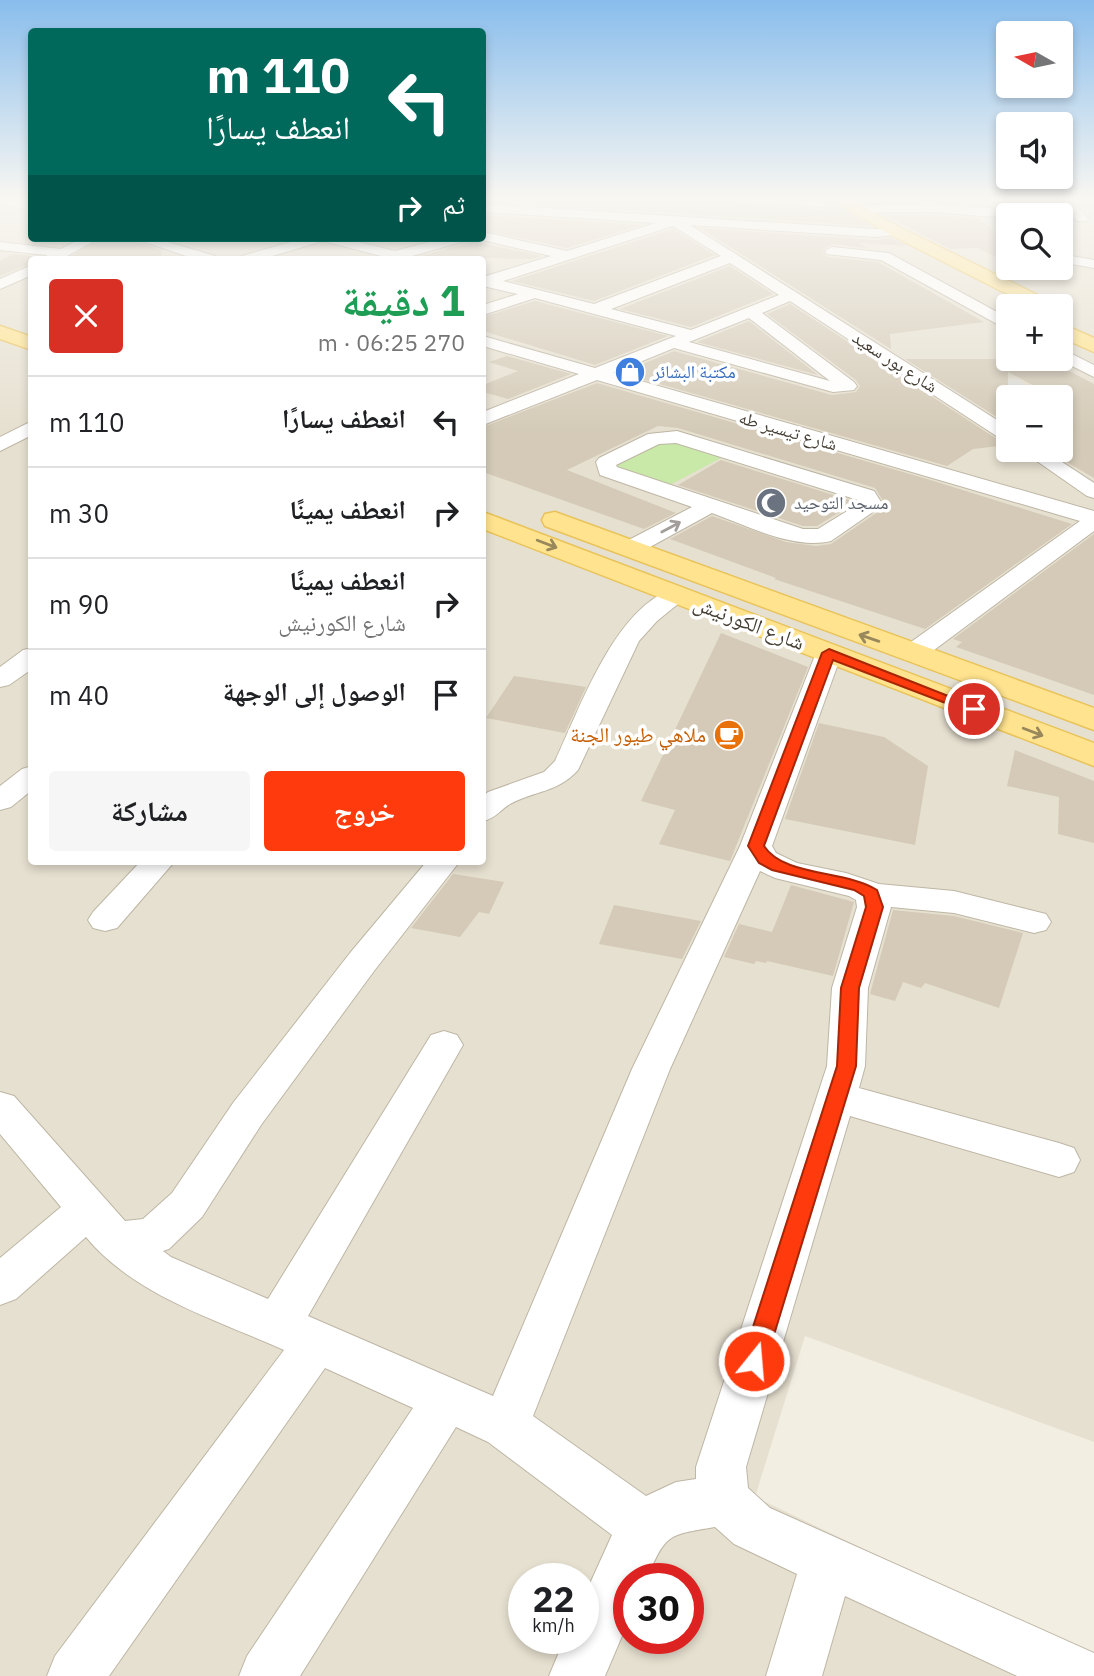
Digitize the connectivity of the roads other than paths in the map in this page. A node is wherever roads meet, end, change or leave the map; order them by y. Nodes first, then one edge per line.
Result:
1 (18, 276) edge
2 (503, 276) edge
3 (674, 276) edge
4 (768, 276) edge
5 (919, 276) edge
6 (959, 276) edge
7 (985, 276) edge
8 (486, 282) edge
9 (486, 282) edge
10 (0, 285) edge
11 (532, 294) junction
12 (1021, 294) edge
13 (792, 295) junction
14 (996, 296) edge
15 (486, 309) edge
16 (593, 310) junction
17 (751, 312) junction
18 (996, 318) edge
19 (1073, 320) edge
20 (1094, 331) edge
21 (693, 335) junction
22 (1073, 336) edge
23 (4, 337) edge
24 (486, 342) edge
25 (28, 343) edge
26 (673, 343) junction
27 (1094, 346) edge
28 (802, 348) junction
29 (1073, 361) edge
30 (760, 366) junction
31 (1094, 372) edge
32 (593, 374) junction
33 (486, 418) edge
34 (996, 427) edge
35 (28, 429) edge
36 (821, 441) junction
37 (0, 445) edge
38 (1050, 462) edge
39 (771, 467) junction
40 (1066, 472) junction
41 (1094, 492) edge
42 (486, 496) edge
43 (685, 497) junction
44 (1022, 499) junction
45 (710, 506) junction
46 (1094, 520) edge
47 (486, 521) edge
48 (619, 543) junction
49 (677, 595) junction
50 (829, 653) junction
51 (913, 653) junction
52 (28, 659) edge
53 (0, 679) edge
54 (1094, 720) edge
55 (1094, 755) edge
56 (28, 778) edge
57 (0, 801) edge
58 (486, 809) edge
59 (756, 846) junction
60 (155, 865) edge
61 (441, 865) edge
62 (872, 894) junction
63 (105, 920) dead end
64 (1034, 922) dead end
65 (444, 1045) dead end
66 (837, 1097) junction
67 (0, 1107) edge
68 (1059, 1160) dead end
69 (102, 1225) junction
70 (0, 1285) edge
71 (297, 1333) junction
72 (446, 1399) junction
73 (505, 1426) junction
74 (723, 1500) junction
75 (643, 1526) junction
76 (828, 1561) junction
77 (75, 1676) edge
78 (267, 1676) edge
79 (577, 1676) edge
80 (794, 1676) edge
81 (1080, 1676) edge

1 - 10 street
2 - 8 street
3 - 16 street
4 - 13 street, شارع بور سعيد
5 - 18 street
6 - 14 main road
7 - 12 main road
9 - 11 street
11 - 15 street
11 - 16 street
13 - 17 street
13 - 34 street, شارع بور سعيد
16 - 21 street
17 - 21 street
17 - 28 street
19 - 20 main road
21 - 26 street
22 - 27 main road
23 - 25 main road
24 - 32 street, شارع تيسير طه
26 - 30 street
26 - 32 street
28 - 30 street
28 - 30 street
29 - 31 street
32 - 33 street
32 - 36 street, شارع تيسير طه
35 - 37 street
36 - 39 street
36 - 44 street, شارع تيسير طه
38 - 40 street
39 - 43 street
39 - 45 street
40 - 41 street
40 - 44 street
42 - 48 main road, شارع الكورنيش
43 - 45 street
43 - 48 street
44 - 46 street, شارع تيسير طه
48 -> 45 street
46 - 51 street
47 -> 49 main road, شارع الكورنيش
51 -> 48 main road, شارع الكورنيش
49 - 50 main road, شارع الكورنيش
49 - 58 street
50 -> 55 main road, شارع الكورنيش
50 - 59 street
51 - 54 main road, شارع الكورنيش
52 - 53 street
56 - 57 street
59 - 62 street
59 - 73 street
60 - 63 street
61 - 69 street
62 - 64 street
62 - 66 street
65 - 71 street
66 - 68 street
66 - 74 street
67 - 69 street
69 - 70 street
69 - 71 street
71 - 72 street
71 - 77 street
72 - 73 street
72 - 78 street
73 - 75 street
74 - 75 street
74 - 76 street
75 - 79 street
76 - 80 street
76 - 81 street

